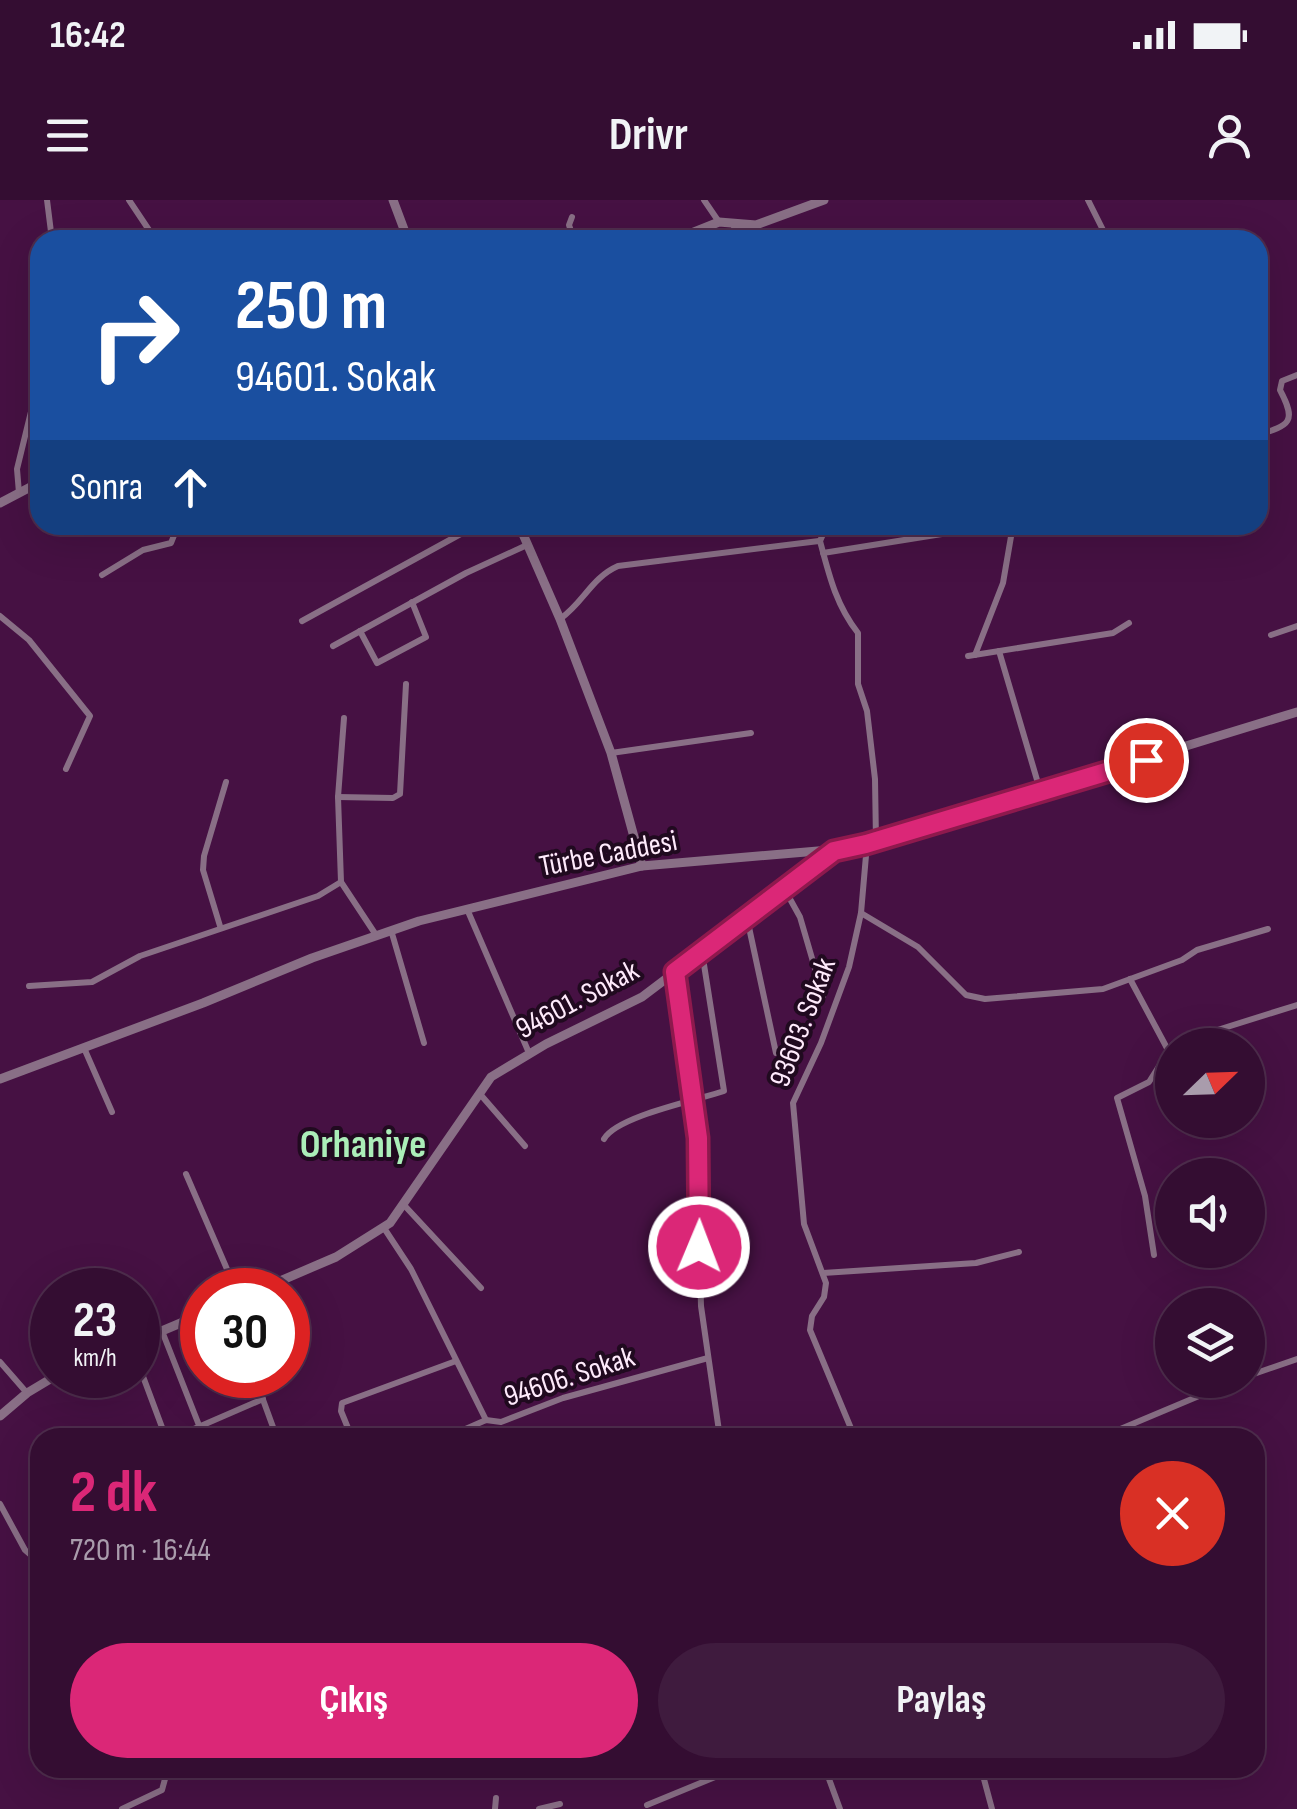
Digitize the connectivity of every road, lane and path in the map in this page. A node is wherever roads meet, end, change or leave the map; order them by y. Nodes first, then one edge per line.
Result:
1 (47, 200) edge
2 (129, 200) edge
3 (393, 200) edge
4 (704, 200) edge
5 (824, 200) edge
6 (1088, 200) edge
7 (572, 217) dead end
8 (719, 222) junction
9 (732, 223) junction
10 (51, 230) edge
11 (149, 230) edge
12 (404, 230) edge
13 (571, 230) edge
14 (699, 230) edge
15 (735, 230) edge
16 (1103, 230) edge
17 (1297, 375) edge
18 (30, 418) edge
19 (1268, 432) edge
20 (30, 487) edge
21 (19, 493) junction
22 (0, 503) edge
23 (174, 535) edge
24 (459, 535) edge
25 (522, 535) edge
26 (823, 535) edge
27 (936, 535) edge
28 (1012, 535) edge
29 (820, 542) junction
30 (527, 546) junction
31 (823, 553) junction
32 (102, 575) dead end
33 (412, 602) junction
34 (0, 616) edge
35 (560, 619) junction
36 (302, 621) dead end
37 (1129, 623) dead end
38 (1297, 626) edge
39 (360, 630) junction
40 (1272, 636) dead end
41 (333, 646) dead end
42 (1000, 651) junction
43 (406, 684) dead end
44 (1297, 712) edge
45 (344, 718) dead end
46 (751, 734) dead end
47 (611, 753) junction
48 (66, 770) dead end
49 (226, 782) dead end
50 (1040, 790) junction
51 (338, 797) junction
52 (871, 843) junction
53 (834, 851) junction
54 (642, 866) junction
55 (341, 882) junction
56 (784, 890) junction
57 (467, 910) junction
58 (861, 914) junction
59 (747, 917) junction
60 (220, 926) junction
61 (1268, 929) dead end
62 (391, 930) junction
63 (376, 936) junction
64 (702, 952) junction
65 (675, 972) junction
66 (1130, 979) junction
67 (28, 986) dead end
68 (822, 996) dead end
69 (1297, 1005) edge
70 (1157, 1028) edge
71 (1224, 1028) edge
72 (424, 1043) dead end
73 (84, 1048) junction
74 (529, 1054) junction
75 (776, 1054) dead end
76 (1155, 1072) edge
77 (0, 1079) edge
78 (478, 1092) junction
79 (693, 1098) junction
80 (112, 1112) dead end
81 (604, 1139) dead end
82 (525, 1146) dead end
83 (186, 1174) dead end
84 (404, 1205) junction
85 (384, 1228) junction
86 (1018, 1252) dead end
87 (1154, 1255) dead end
88 (227, 1268) edge
89 (310, 1269) edge
90 (823, 1273) junction
91 (481, 1288) dead end
92 (180, 1323) edge
93 (162, 1331) joint
94 (708, 1358) junction
95 (1297, 1360) edge
96 (457, 1361) junction
97 (0, 1362) edge
98 (1265, 1370) edge
99 (30, 1391) edge
100 (27, 1393) junction
101 (152, 1398) edge
102 (1194, 1398) edge
103 (263, 1399) joint
104 (0, 1416) edge
105 (486, 1420) junction
106 (200, 1426) junction
107 (165, 1428) edge
108 (195, 1428) edge
109 (273, 1428) edge
110 (348, 1428) edge
111 (468, 1428) edge
112 (718, 1428) edge
113 (851, 1428) edge
114 (1123, 1428) edge
115 (0, 1504) edge
116 (30, 1555) edge
117 (165, 1778) edge
118 (713, 1778) edge
119 (829, 1778) edge
120 (984, 1778) edge
121 (496, 1798) dead end
122 (560, 1804) dead end
123 (647, 1805) dead end
124 (125, 1807) edge
125 (496, 1809) edge
126 (539, 1809) edge
127 (840, 1809) edge
128 (992, 1809) edge

1 - 10 street
2 - 11 street
3 - 12 street
4 - 8 street
5 - 9 street
6 - 16 street
7 - 13 street
8 - 9 street
8 - 14 street
9 - 15 street
17 - 19 street
18 - 21 street
20 - 21 street
21 - 22 street
23 - 32 street
24 - 36 street
25 - 30 street
26 - 29 street
27 - 31 street
28 - 42 street
29 - 31 street, 93603. Sokak
29 - 35 street
30 - 33 street
30 - 35 street
31 - 52 street, 93603. Sokak
33 - 39 street
33 - 39 street
34 - 48 street
35 - 47 street
37 - 42 street
38 - 40 street
39 - 41 street
42 - 50 street
43 - 51 street
44 - 50 street, Türbe Caddesi
45 - 51 street
46 - 47 street
47 - 54 street
49 - 60 street
50 - 52 street, Türbe Caddesi
51 - 55 street
52 - 53 street, Türbe Caddesi
52 - 58 street, 93603. Sokak
53 - 54 street, Türbe Caddesi
53 - 56 street, 94601. Sokak
54 - 57 street, Türbe Caddesi
55 - 60 street
55 - 63 street
56 - 59 street, 94601. Sokak
56 - 68 street
57 - 62 street, Türbe Caddesi
57 - 74 street
58 - 66 street
58 - 90 street, 93603. Sokak
59 - 64 street, 94601. Sokak
59 - 75 street
60 - 67 street
61 - 66 street
62 - 63 street, Türbe Caddesi
62 - 72 street
63 - 73 street, Türbe Caddesi
64 - 65 street, 94601. Sokak
64 - 79 street
65 - 74 street, 94601. Sokak
65 - 79 street
66 - 70 street
69 - 71 street
73 - 77 street, Türbe Caddesi
73 - 80 street
74 - 78 street, 94601. Sokak
76 - 87 street
78 - 82 street
78 - 84 street, 94601. Sokak
79 - 81 street
79 - 94 street
83 - 88 street
84 - 85 street, 94601. Sokak
84 - 91 street
85 - 89 street, 94601. Sokak
85 - 96 street
86 - 90 street
90 - 113 street
92 - 93 street
93 - 106 street
94 - 105 street, 94606. Sokak
94 - 112 street
95 - 98 street
96 - 105 street
96 - 110 street
97 - 100 street
99 - 100 street
100 - 104 street
101 - 107 street
102 - 114 street
103 - 106 street
103 - 109 street
105 - 111 street, 94606. Sokak
106 - 108 street
115 - 116 street
117 - 124 street
118 - 123 street
119 - 127 street
120 - 128 street
121 - 125 street
122 - 126 street

